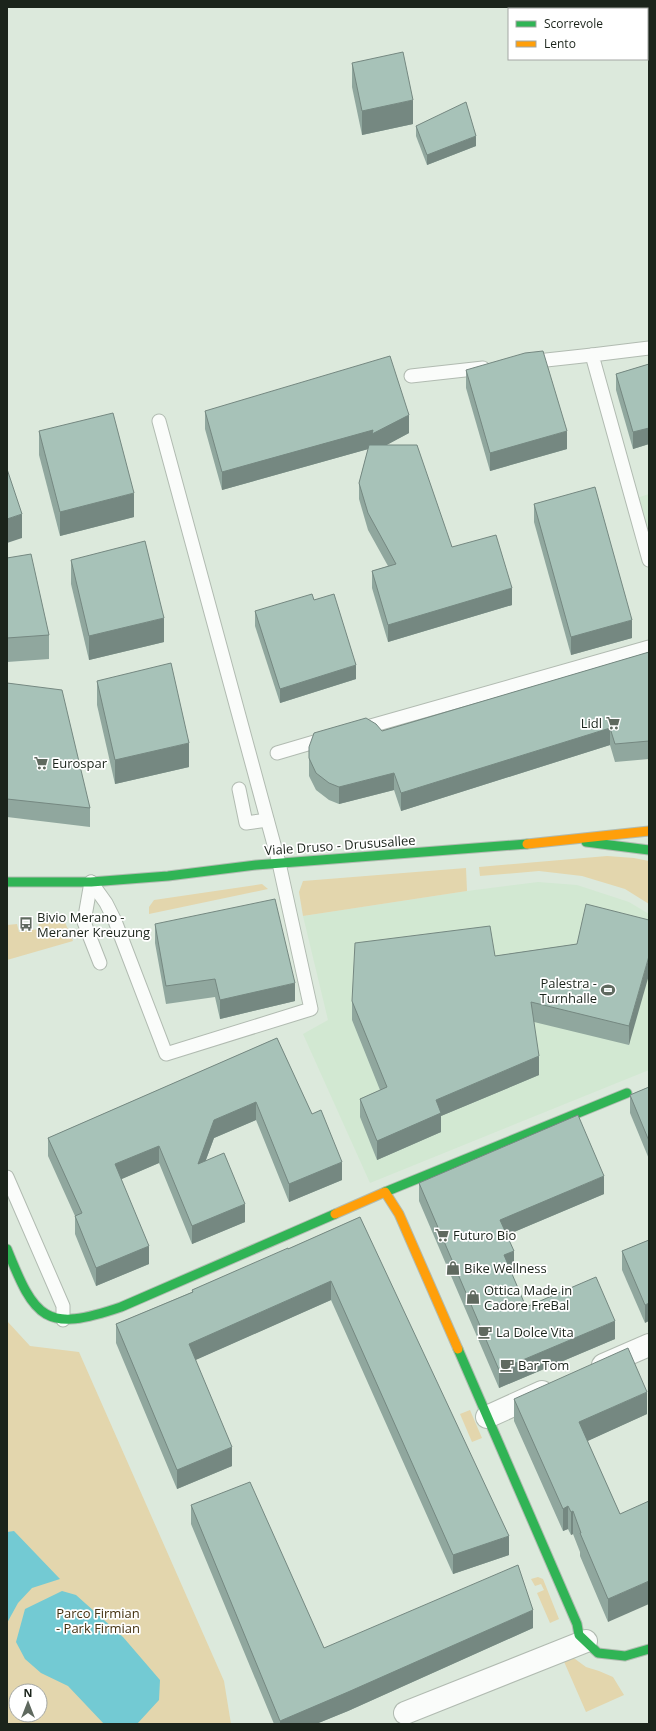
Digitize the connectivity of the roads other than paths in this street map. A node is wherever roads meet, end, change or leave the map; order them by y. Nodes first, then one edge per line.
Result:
1 (649, 348) edge
2 (592, 355) junction
3 (515, 364) edge
4 (499, 366) edge
5 (412, 376) dead end
6 (159, 421) dead end
7 (649, 560) edge
8 (649, 647) edge
9 (277, 753) dead end
10 (239, 789) dead end
11 (267, 820) junction
12 (649, 831) edge
13 (572, 840) junction
14 (649, 850) edge
15 (279, 863) junction
16 (7, 882) edge
17 (91, 882) junction
18 (32, 883) junction
19 (7, 886) edge
20 (100, 964) dead end
21 (627, 1093) dead end
22 (7, 1177) edge
23 (385, 1192) junction
24 (7, 1249) edge
25 (63, 1320) junction
26 (649, 1345) edge
27 (586, 1373) edge
28 (558, 1386) edge
29 (487, 1417) junction
30 (586, 1641) junction
31 (649, 1649) edge
32 (405, 1713) dead end

1 - 2 lane
2 - 3 lane
2 - 7 lane
4 - 5 lane
6 - 11 lane
8 - 9 lane
10 - 11 lane
11 - 15 lane
12 - 13 street, Viale Druso - Drususallee
13 - 14 street
13 - 15 street, Viale Druso - Drususallee
15 - 17 street, Viale Druso - Drususallee
15 - 17 lane
16 - 18 street, Viale Druso - Drususallee
17 - 18 street, Viale Druso - Drususallee
17 - 20 lane
18 - 19 street, Viale Druso - Drususallee
21 - 23 street
22 - 25 lane
23 - 25 street
23 - 29 street
24 - 25 street
26 - 27 street
28 - 29 street
29 - 30 street
30 - 31 street
30 - 32 street

